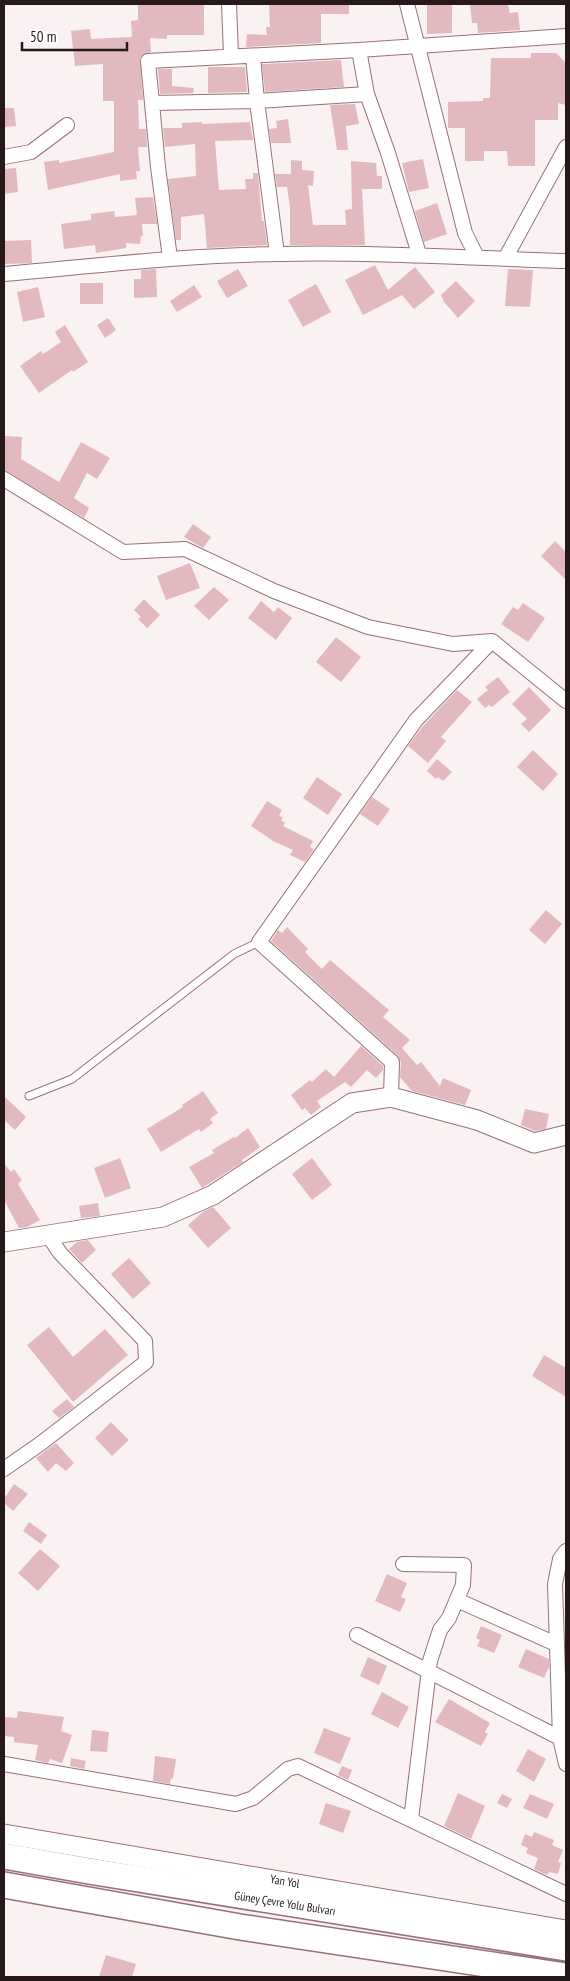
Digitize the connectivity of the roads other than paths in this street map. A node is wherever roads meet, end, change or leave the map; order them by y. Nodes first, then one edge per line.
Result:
1 (229, 4) edge
2 (407, 4) edge
3 (566, 36) edge
4 (418, 44) junction
5 (359, 50) junction
6 (231, 55) junction
7 (253, 56) junction
8 (367, 94) junction
9 (257, 101) junction
10 (152, 103) junction
11 (67, 125) dead end
12 (566, 146) edge
13 (4, 157) edge
14 (277, 254) junction
15 (419, 254) junction
16 (476, 257) junction
17 (506, 257) junction
18 (170, 258) junction
19 (566, 261) edge
20 (4, 274) edge
21 (4, 480) edge
22 (492, 641) junction
23 (564, 693) edge
24 (259, 942) junction
25 (29, 1096) dead end
26 (391, 1097) junction
27 (566, 1135) edge
28 (48, 1235) junction
29 (4, 1242) edge
30 (4, 1469) edge
31 (566, 1551) edge
32 (403, 1564) dead end
33 (457, 1600) junction
34 (357, 1635) dead end
35 (556, 1644) junction
36 (429, 1672) junction
37 (560, 1738) junction
38 (4, 1764) edge
39 (566, 1764) edge
40 (410, 1820) junction
41 (4, 1834) edge
42 (4, 1856) edge
43 (4, 1885) edge
44 (566, 1894) edge
45 (566, 1930) edge
46 (566, 1948) edge
47 (566, 1976) edge

1 - 6 street
2 - 4 street
3 - 4 street
4 - 5 street
4 - 16 street
5 - 7 street
5 - 8 street
6 - 7 street
6 - 10 street
7 - 9 street
8 - 9 street
8 - 15 street
9 - 10 street
9 - 14 street
10 - 18 street
11 - 13 street
12 - 17 street
14 - 15 street
14 - 18 street
15 - 16 street
16 - 17 street
17 - 19 street
18 - 20 street
21 - 22 street
22 - 23 street
22 - 24 street
24 - 25 lane
24 - 26 street
26 - 27 street
26 - 28 street
28 - 29 street
28 - 30 street
31 - 35 street
32 - 33 street
33 - 35 street
33 - 36 street
34 - 36 street
35 - 37 street
36 - 37 street
36 - 40 street
37 - 39 street
38 - 40 street
40 - 44 street
41 - 45 street, Yan Yol
42 - 46 highway, Güney Çevre Yolu Bulvarı
43 - 47 highway

